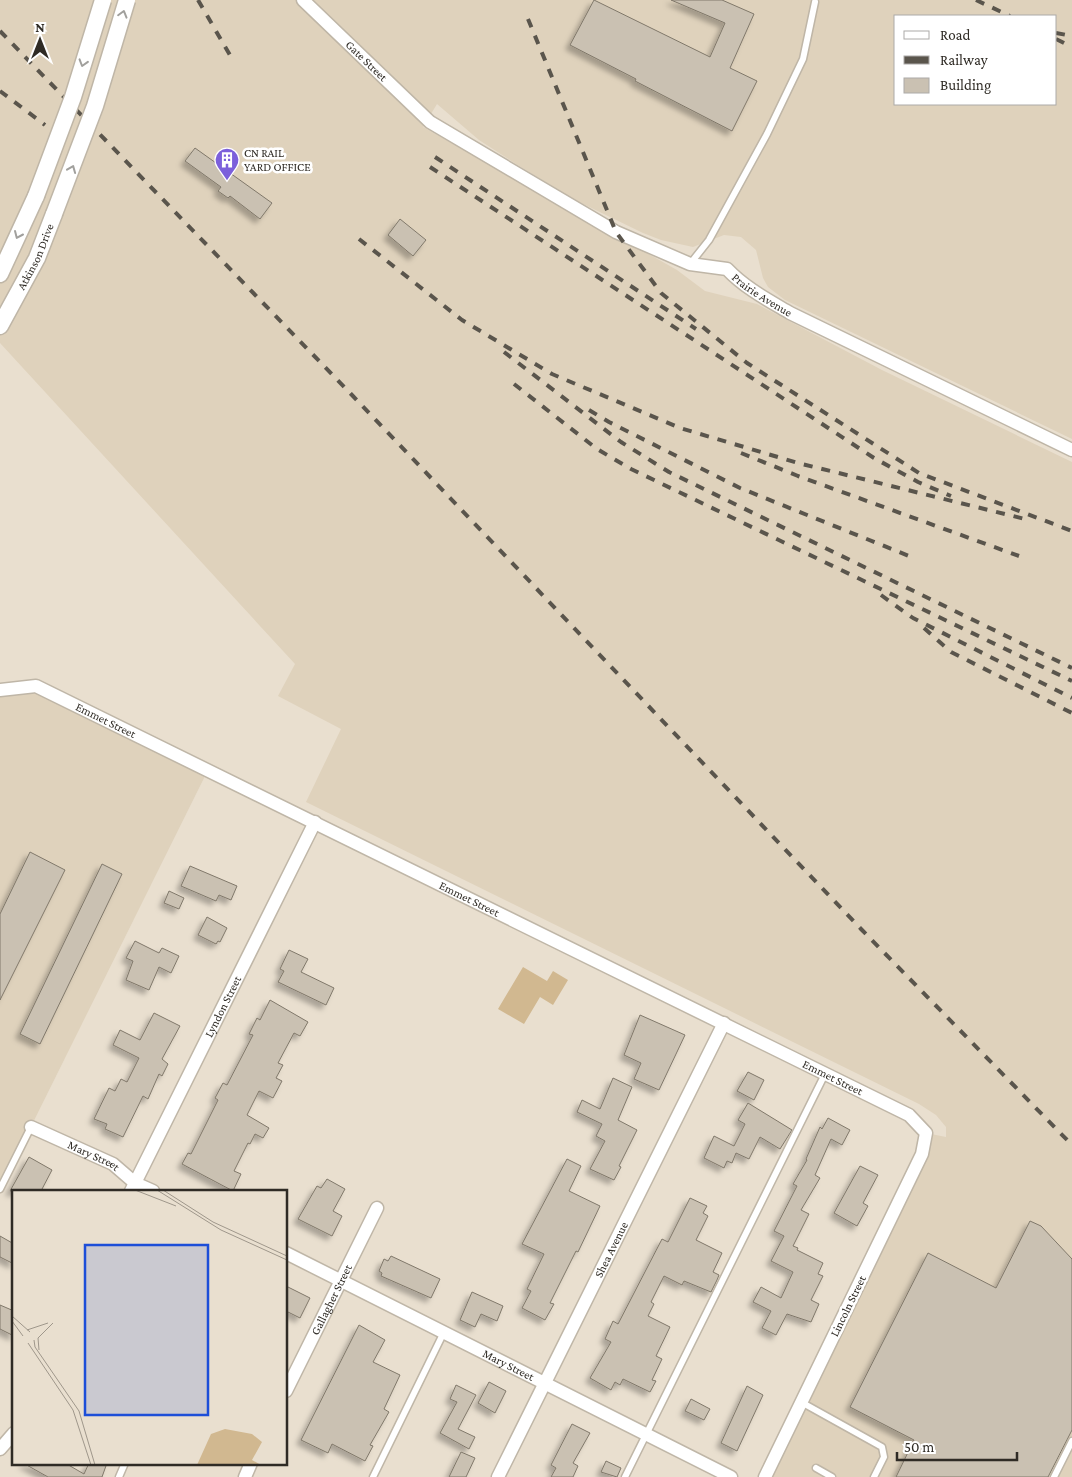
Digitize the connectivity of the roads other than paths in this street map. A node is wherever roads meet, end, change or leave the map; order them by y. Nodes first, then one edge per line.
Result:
1 (103, 0) edge
2 (127, 0) edge
3 (303, 0) edge
4 (815, 2) dead end
5 (430, 122) joint
6 (690, 264) junction
7 (0, 274) edge
8 (0, 326) edge
9 (1072, 450) edge
10 (1, 689) edge
11 (314, 822) junction
12 (724, 1023) junction
13 (825, 1074) junction
14 (31, 1127) joint
15 (926, 1133) joint
16 (133, 1187) edge
17 (0, 1189) edge
18 (148, 1190) edge
19 (377, 1208) dead end
20 (288, 1254) edge
21 (340, 1279) junction
22 (444, 1332) junction
23 (544, 1384) junction
24 (288, 1387) edge
25 (801, 1402) junction
26 (646, 1434) junction
27 (12, 1435) edge
28 (1072, 1442) edge
29 (0, 1449) edge
30 (125, 1464) edge
31 (251, 1464) edge
32 (816, 1468) dead end
33 (119, 1477) edge
34 (245, 1477) edge
35 (373, 1477) edge
36 (498, 1477) edge
37 (625, 1477) edge
38 (731, 1477) edge
39 (765, 1477) edge
40 (832, 1477) edge
41 (874, 1477) edge
42 (1054, 1477) edge

1 -> 7 street, Atkinson Drive, bridge
8 -> 2 street, Atkinson Drive, bridge
3 - 5 street, Gate Street
4 - 6 lane
5 - 6 street, Prairie Avenue
6 - 9 street, Prairie Avenue
10 - 11 street, Emmet Street
11 - 12 street, Emmet Street
11 - 16 street, Lyndon Street
12 - 13 street, Emmet Street
12 - 23 street, Shea Avenue
13 - 15 street, Emmet Street
13 - 26 lane
14 - 16 street, Mary Street
14 - 17 lane
15 - 25 street, Lincoln Street
16 - 18 street, Mary Street
19 - 21 street, Gallagher Street
20 - 21 street, Mary Street
21 - 22 street, Mary Street
21 - 24 street, Gallagher Street
22 - 23 street, Mary Street
22 - 35 lane
23 - 26 street, Mary Street
23 - 36 street, Shea Avenue
25 - 39 street, Lincoln Street
25 - 41 lane
26 - 37 lane
26 - 38 street, Mary Street
27 - 29 street
28 - 42 lane
30 - 33 lane
31 - 34 street
32 - 40 lane

